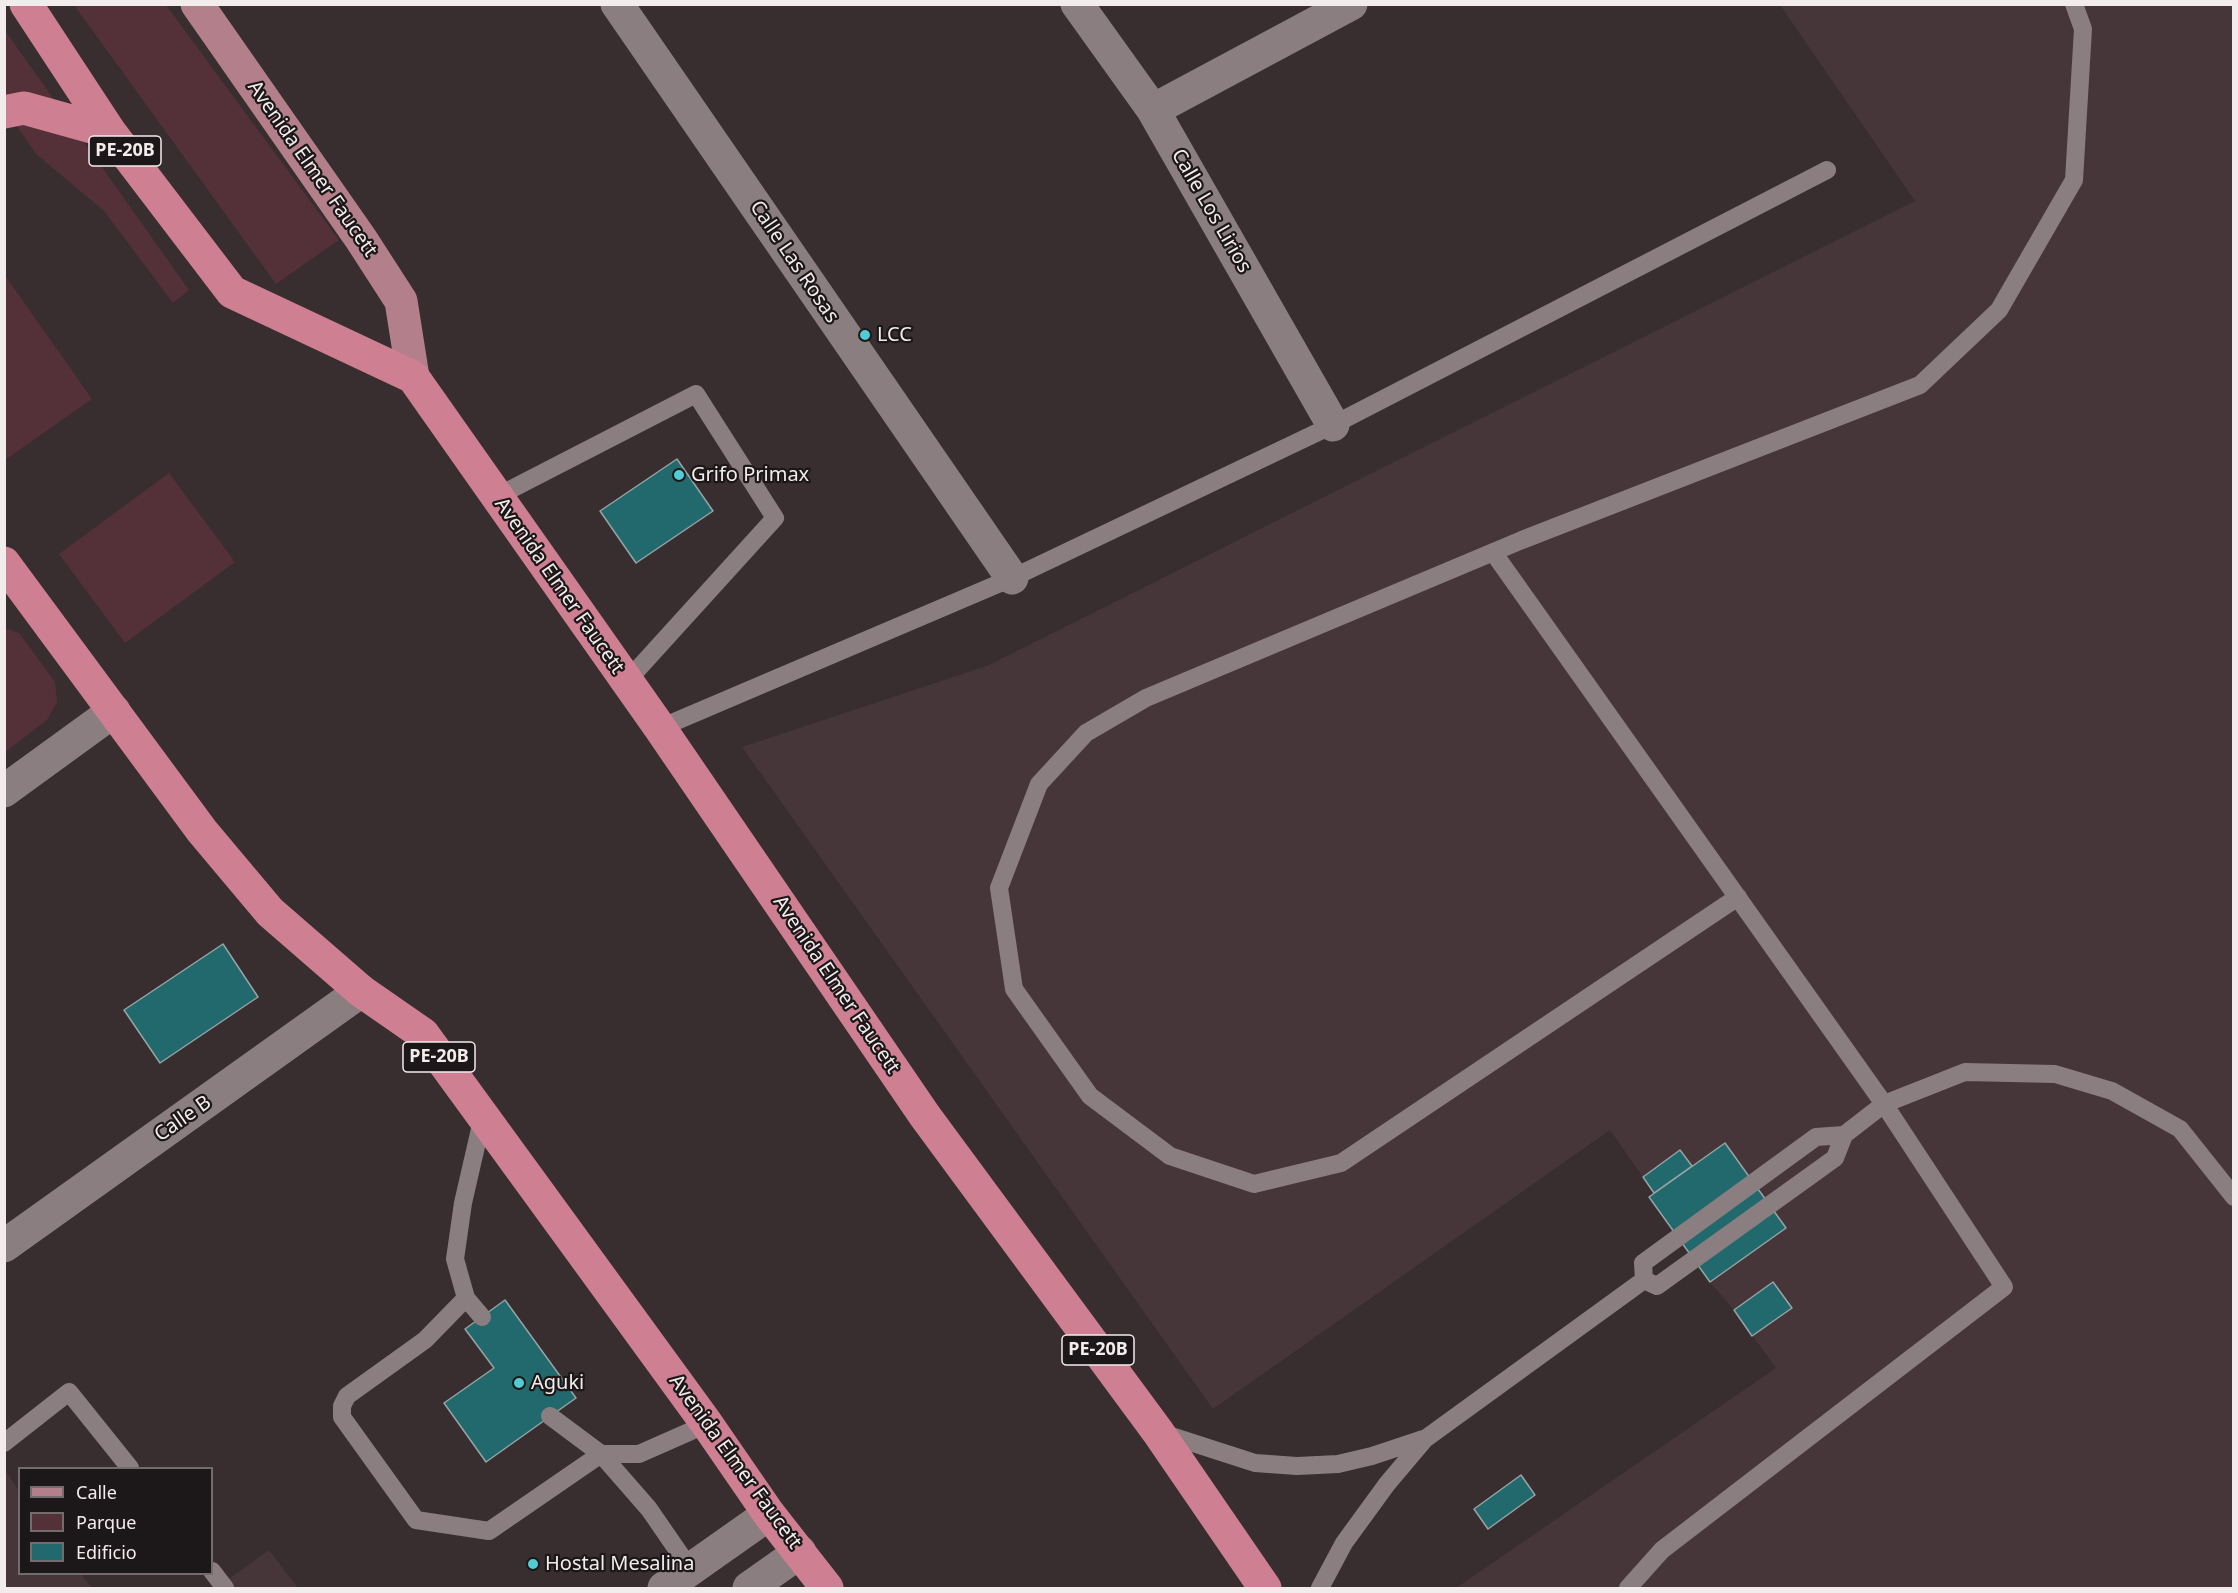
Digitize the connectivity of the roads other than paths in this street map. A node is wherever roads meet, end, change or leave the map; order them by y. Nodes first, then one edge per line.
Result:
1 (26, 4) edge
2 (198, 4) edge
3 (617, 4) edge
4 (1077, 4) edge
5 (1351, 4) edge
6 (2074, 4) edge
7 (1153, 110) junction
8 (4, 112) edge
9 (110, 132) junction
10 (1827, 170) dead end
11 (413, 377) junction
12 (1333, 425) junction
13 (496, 497) junction
14 (1493, 552) junction
15 (5, 566) edge
16 (1012, 578) junction
17 (627, 681) junction
18 (114, 711) junction
19 (660, 728) junction
20 (4, 791) edge
21 (1738, 897) junction
22 (361, 991) junction
23 (1884, 1104) junction
24 (483, 1116) junction
25 (1844, 1135) junction
26 (2234, 1197) edge
27 (4, 1246) edge
28 (1644, 1280) junction
29 (466, 1298) junction
30 (482, 1317) dead end
31 (550, 1416) dead end
32 (707, 1424) junction
33 (1158, 1432) junction
34 (1425, 1439) junction
35 (4, 1443) edge
36 (601, 1454) junction
37 (129, 1467) edge
38 (769, 1514) junction
39 (800, 1552) junction
40 (691, 1570) junction
41 (213, 1572) edge
42 (225, 1588) edge
43 (664, 1588) edge
44 (749, 1588) edge
45 (827, 1588) edge
46 (1265, 1588) edge
47 (1320, 1588) edge
48 (1628, 1588) edge

1 - 9 highway, PE-20B
2 - 11 main road, Avenida Elmer Faucett
3 - 16 street, Calle Las Rosas
4 - 7 street, Calle Los Lirios
5 - 7 street
6 - 14 lane
7 - 12 street, Calle Los Lirios
8 - 9 highway
9 - 11 highway, PE-20B
10 - 12 lane
11 - 13 highway, Avenida Elmer Faucett / PE-20B
12 - 16 lane
13 - 17 highway, Avenida Elmer Faucett / PE-20B
13 - 17 lane
14 - 21 lane
14 - 21 lane
15 - 18 highway, Avenida Elmer Faucett / PE-20B
16 - 19 lane
17 - 19 highway, Avenida Elmer Faucett / PE-20B
18 - 20 street
18 - 22 highway, Avenida Elmer Faucett / PE-20B
19 - 33 highway, Avenida Elmer Faucett / PE-20B
21 - 23 lane
22 - 24 highway, Avenida Elmer Faucett / PE-20B
22 - 27 street, Calle B
23 - 25 lane
23 - 26 lane
23 - 48 lane
24 - 29 lane
24 - 32 highway, Avenida Elmer Faucett / PE-20B
25 - 28 lane
25 - 28 lane
28 - 34 lane
29 - 30 lane
29 - 36 lane
31 - 36 lane
32 - 36 lane
32 - 38 highway, Avenida Elmer Faucett / PE-20B
33 - 34 lane
33 - 46 highway, Avenida Elmer Faucett / PE-20B
34 - 47 lane
35 - 37 lane
36 - 40 lane
38 - 39 highway, Avenida Elmer Faucett / PE-20B
38 - 40 street
39 - 44 street
39 - 45 highway, Avenida Elmer Faucett / PE-20B
40 - 43 street
41 - 42 lane

